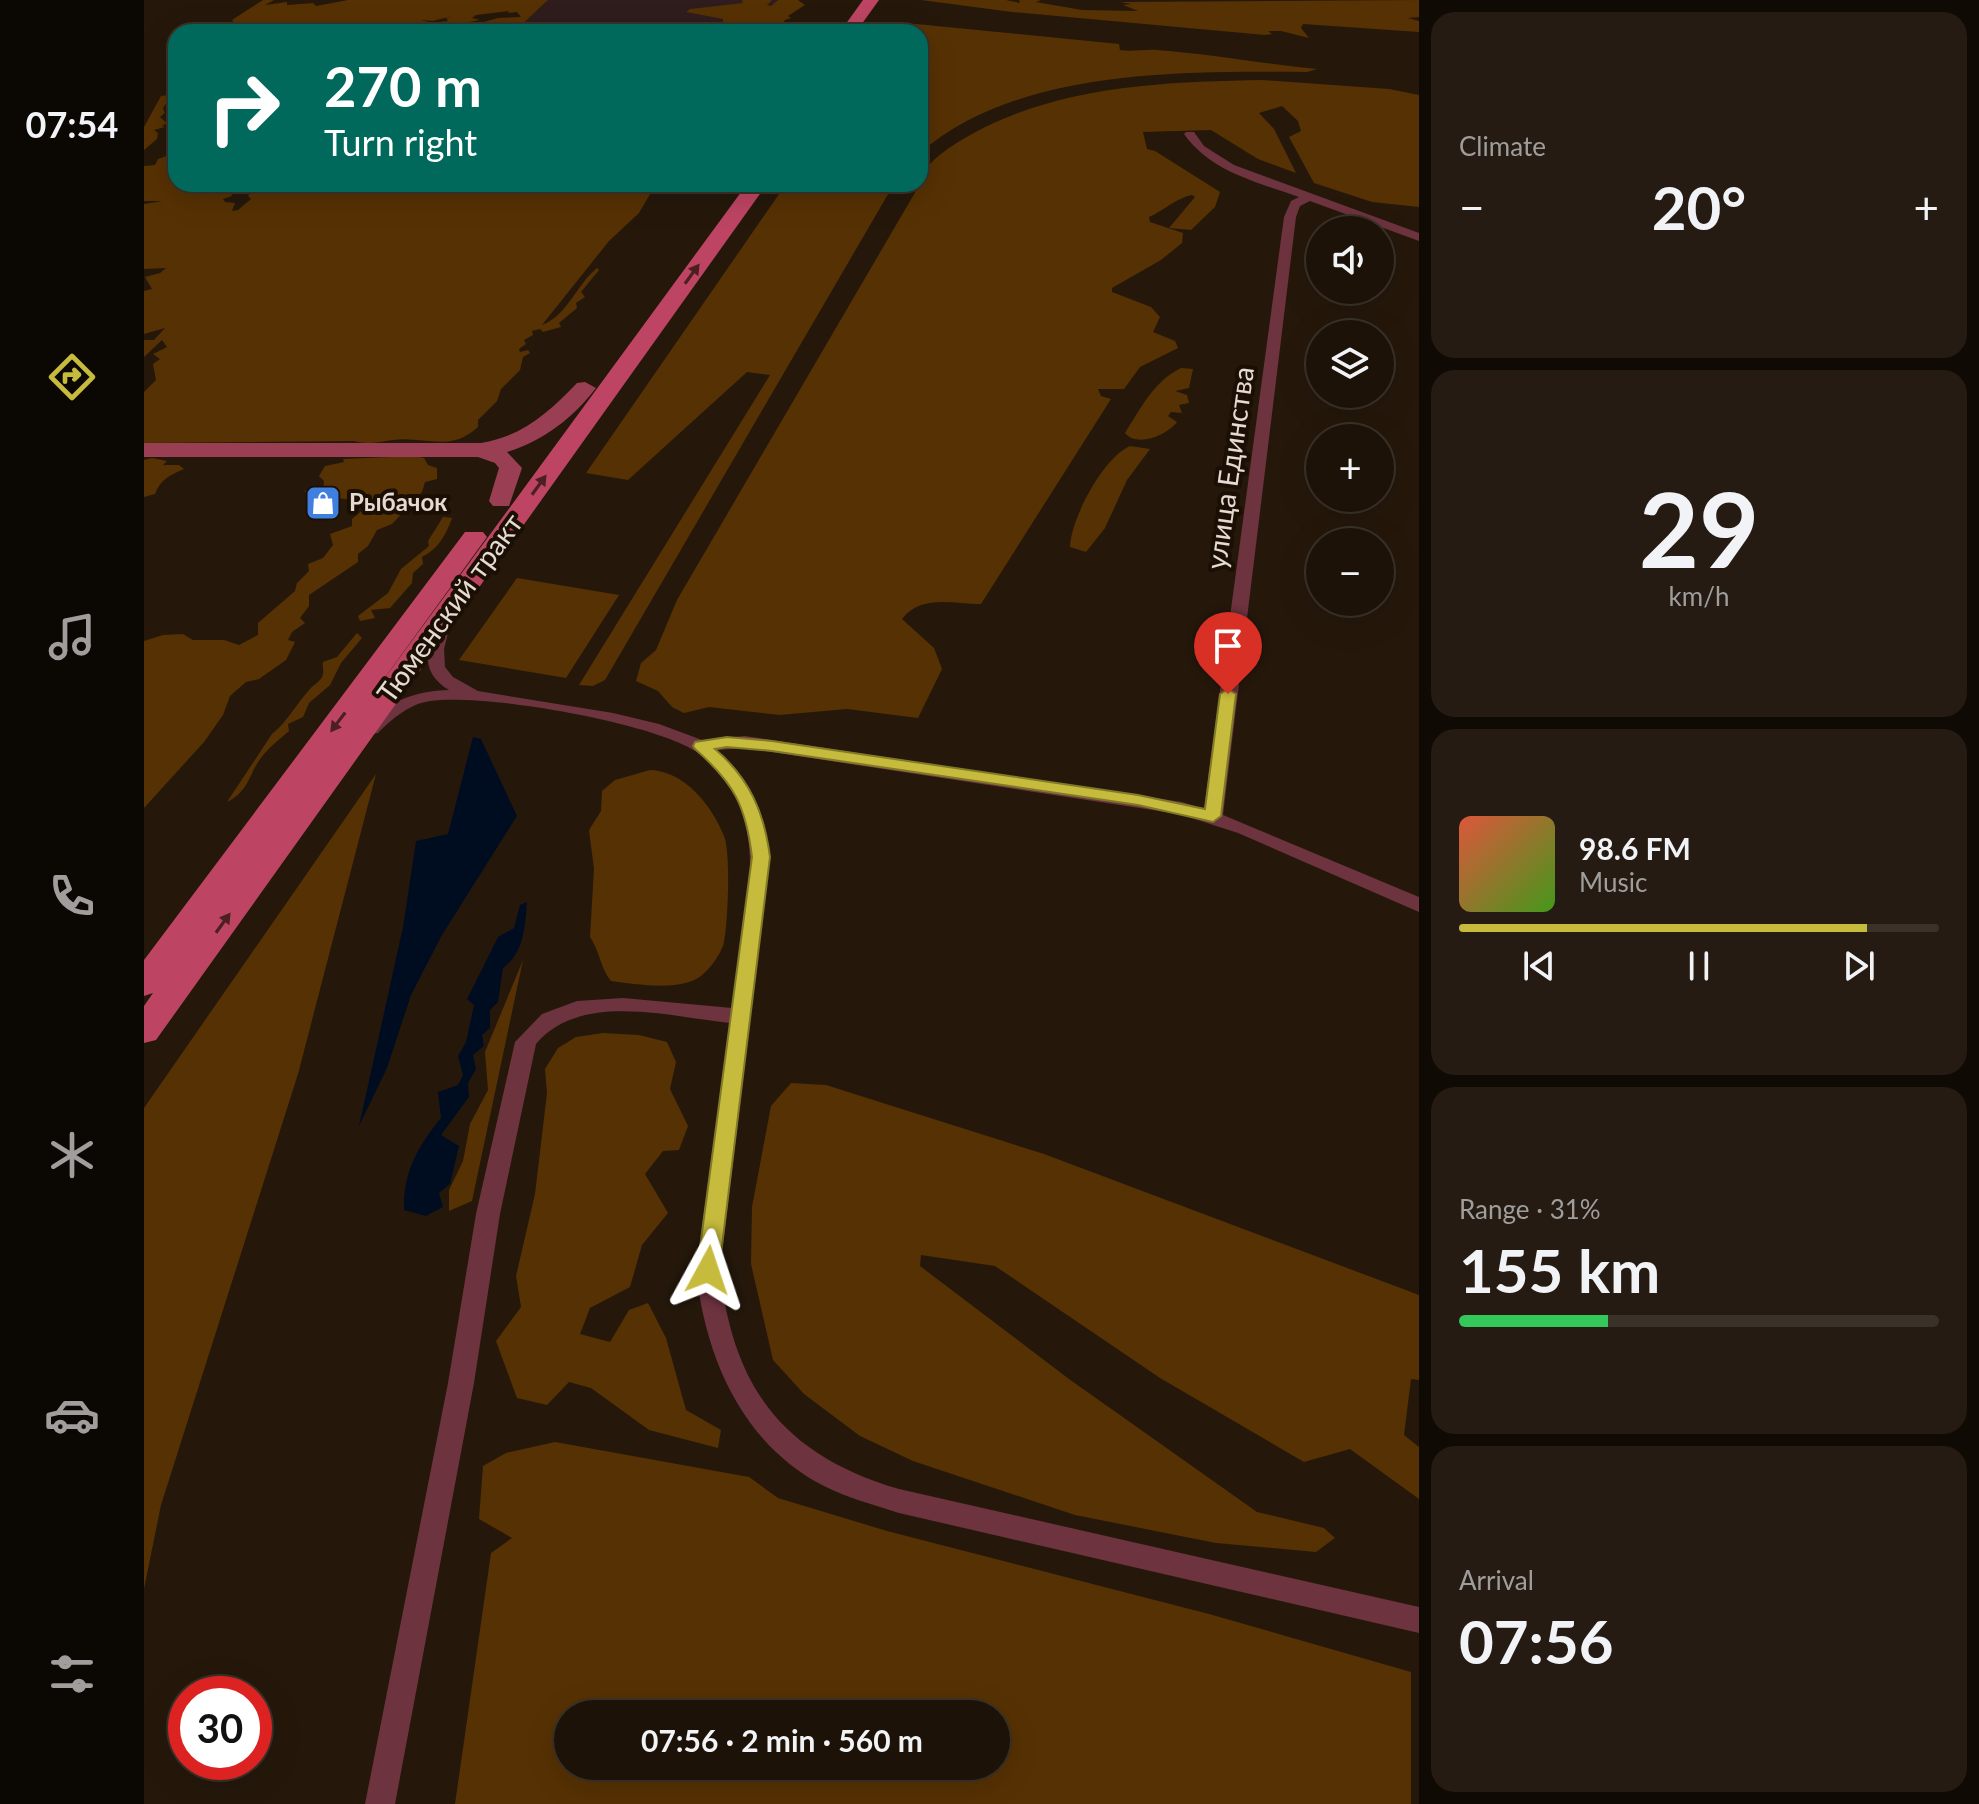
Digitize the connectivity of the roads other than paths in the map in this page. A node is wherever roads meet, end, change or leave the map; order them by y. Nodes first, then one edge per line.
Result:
1 (871, 0) edge
2 (890, 0) edge
3 (854, 24) edge
4 (872, 24) edge
5 (1190, 134) dead end
6 (729, 192) edge
7 (751, 192) edge
8 (1307, 198) junction
9 (1419, 237) edge
10 (585, 388) junction
11 (144, 450) edge
12 (481, 450) junction
13 (501, 501) junction
14 (444, 616) junction
15 (485, 697) junction
16 (701, 746) junction
17 (343, 757) junction
18 (1213, 816) junction
19 (1419, 905) edge
20 (144, 984) edge
21 (741, 1017) junction
22 (144, 1031) edge
23 (1419, 1620) edge
24 (380, 1804) edge

1 - 3 main road
2 - 4 main road
5 - 8 street
6 - 10 main road, Тюменский тракт
14 -> 7 main road, Тюменский тракт
8 - 9 street
8 - 18 street, улица Единства
10 - 12 street
10 - 13 main road, Тюменский тракт
11 - 12 street
12 - 13 street
13 -> 20 main road, Тюменский тракт
14 - 15 street
14 - 17 main road, Тюменский тракт
15 - 16 street
15 - 17 street
16 - 18 street
16 - 21 street
22 -> 17 main road, Тюменский тракт
18 - 19 street
21 - 23 street
21 - 24 street

